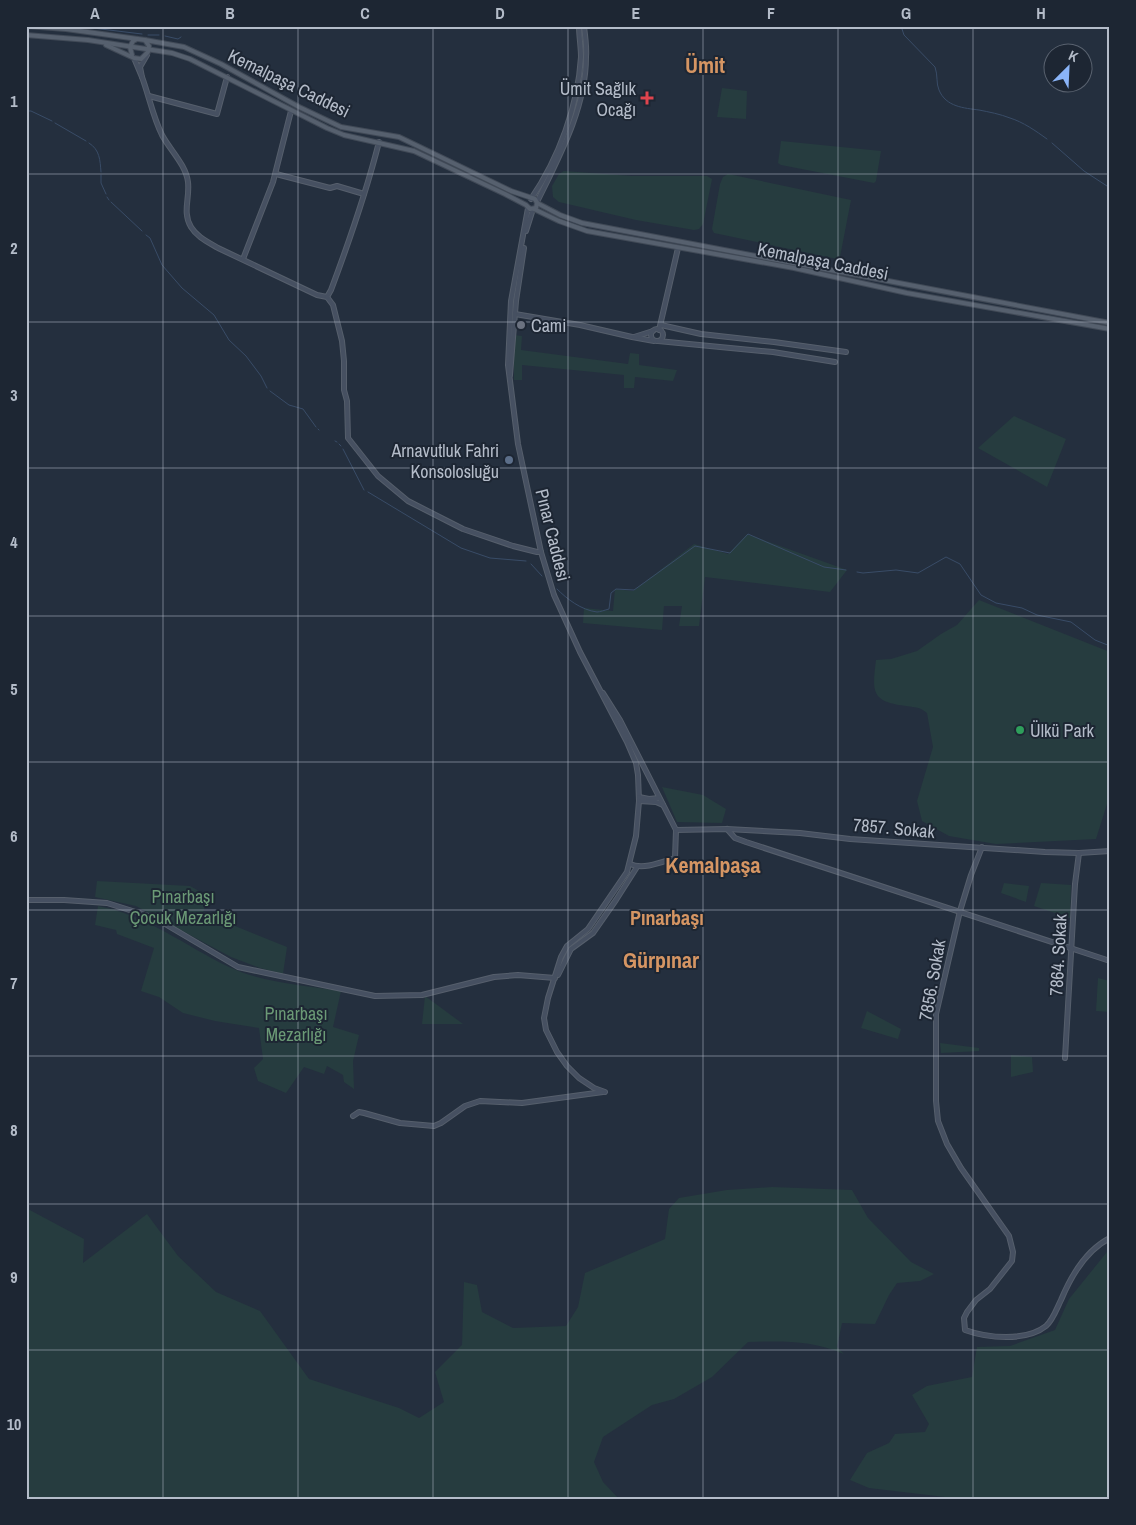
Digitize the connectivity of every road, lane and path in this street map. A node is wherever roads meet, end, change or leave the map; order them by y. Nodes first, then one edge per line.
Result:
1 (26, 26) edge
2 (579, 26) edge
3 (584, 26) edge
4 (67, 28) edge
5 (26, 35) edge
6 (140, 39) junction
7 (145, 40) junction
8 (99, 42) junction
9 (130, 46) junction
10 (149, 49) junction
11 (147, 55) junction
12 (133, 57) junction
13 (142, 78) junction
14 (227, 78) junction
15 (148, 96) junction
16 (292, 111) junction
17 (379, 142) junction
18 (276, 174) junction
19 (364, 194) junction
20 (531, 199) junction
21 (537, 202) junction
22 (527, 207) junction
23 (533, 209) junction
24 (678, 248) junction
25 (243, 259) junction
26 (327, 297) junction
27 (515, 314) junction
28 (1089, 319) junction
29 (1110, 323) edge
30 (661, 325) junction
31 (1086, 325) junction
32 (1110, 329) edge
33 (659, 330) junction
34 (653, 331) junction
35 (663, 334) junction
36 (632, 337) junction
37 (656, 341) junction
38 (774, 342) junction
39 (673, 343) junction
40 (773, 352) junction
41 (846, 352) dead end
42 (835, 362) dead end
43 (509, 384) junction
44 (541, 552) junction
45 (638, 762) junction
46 (659, 798) junction
47 (639, 799) junction
48 (663, 805) junction
49 (727, 829) junction
50 (676, 830) junction
51 (982, 847) junction
52 (1110, 851) edge
53 (1079, 853) junction
54 (630, 864) junction
55 (637, 867) junction
56 (26, 900) edge
57 (960, 911) junction
58 (1071, 948) junction
59 (1110, 961) edge
60 (555, 978) junction
61 (1065, 1058) dead end
62 (353, 1116) dead end
63 (1110, 1238) edge

1 - 4 main road, Kemalpaşa Caddesi
2 - 20 street
3 - 21 street
4 - 6 main road, Kemalpaşa Caddesi
5 - 8 main road, Kemalpaşa Caddesi
6 - 7 main road, Kemalpaşa Caddesi
6 - 9 main road
7 - 10 main road
7 - 20 main road, Kemalpaşa Caddesi
8 - 9 main road, Kemalpaşa Caddesi
8 - 12 main road
9 - 10 main road, Kemalpaşa Caddesi
9 - 12 main road
10 - 11 main road
10 - 14 main road, Kemalpaşa Caddesi
11 - 12 main road
11 - 13 street
12 - 13 street
13 - 15 street
14 - 15 street
14 - 16 main road, Kemalpaşa Caddesi
15 - 25 street
16 - 17 main road, Kemalpaşa Caddesi
16 - 18 street
17 - 19 street
17 - 22 main road, Kemalpaşa Caddesi
18 - 19 street
18 - 25 street
19 - 26 street
20 - 21 main road, Kemalpaşa Caddesi
20 - 22 main road
21 - 23 main road
21 - 28 main road, Kemalpaşa Caddesi
22 - 23 main road, Kemalpaşa Caddesi
22 - 43 street, Pınar Caddesi
23 - 24 main road, Kemalpaşa Caddesi
23 - 27 street, Pınar Caddesi
24 - 30 street
24 - 31 main road, Kemalpaşa Caddesi
25 - 26 street
26 - 44 street
27 - 36 street
27 - 43 street, Pınar Caddesi
28 - 29 main road, Kemalpaşa Caddesi
28 - 31 main road
30 - 33 street
30 - 38 street
31 - 32 main road, Kemalpaşa Caddesi
33 - 34 street
33 - 35 street
34 - 36 street
34 - 37 street
35 - 37 street
35 - 39 street
36 - 37 street
37 - 39 street
38 - 40 street
38 - 41 street
39 - 40 street
40 - 42 street
43 - 44 street, Pınar Caddesi
44 - 45 street, Pınar Caddesi
45 - 46 street, Pınar Caddesi
45 - 47 street
46 - 47 street
46 - 48 street, Pınar Caddesi
47 - 48 street
47 - 54 street
48 - 50 street, Pınar Caddesi
49 - 50 street, 7857. Sokak
49 - 51 street, 7857. Sokak
49 - 57 street
50 - 55 street, Pınar Caddesi
51 - 53 street, 7857. Sokak
51 - 57 street, 7856. Sokak
52 - 53 street, 7857. Sokak
53 - 58 street, 7864. Sokak
54 - 55 street
54 - 60 street
55 - 60 street
56 - 60 street
57 - 58 street
57 - 63 street, 7856. Sokak
58 - 59 street
58 - 61 street, 7864. Sokak
60 - 62 street

